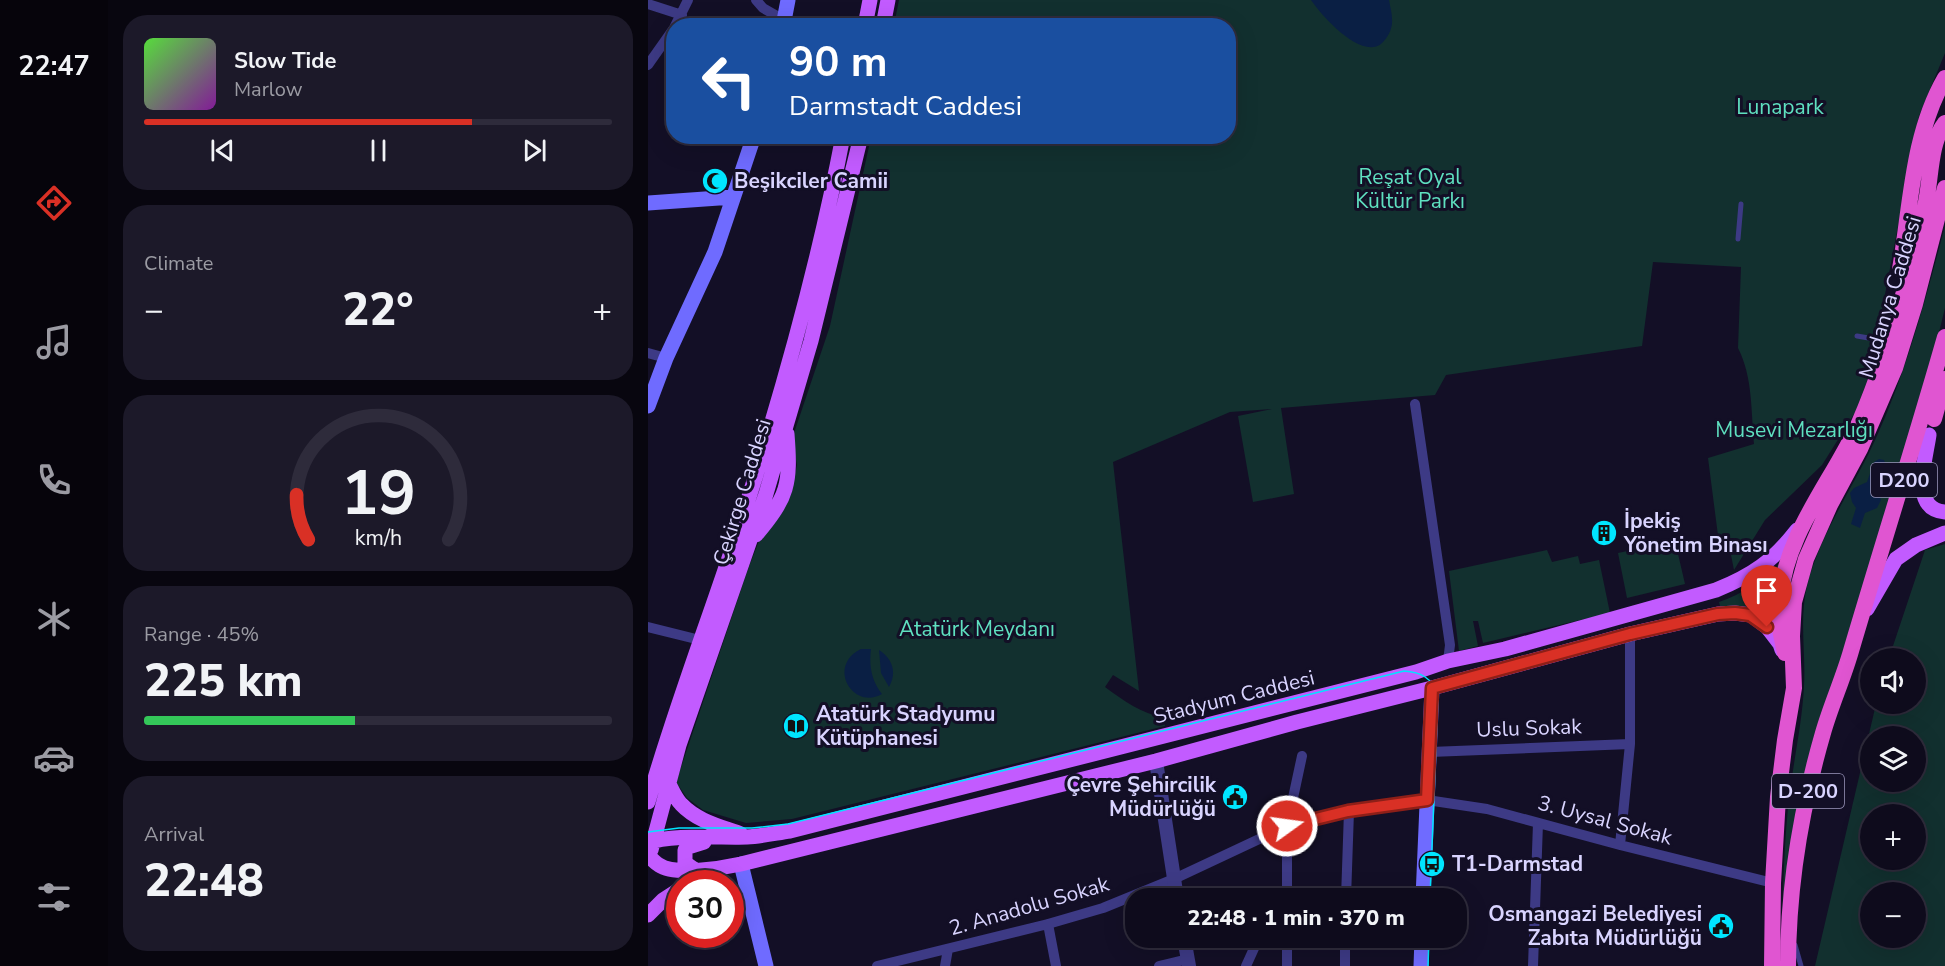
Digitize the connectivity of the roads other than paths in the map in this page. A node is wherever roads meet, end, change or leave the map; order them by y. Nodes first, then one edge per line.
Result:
1 (688, 0) edge
2 (756, 0) edge
3 (788, 0) edge
4 (870, 0) edge
5 (888, 0) edge
6 (648, 4) edge
7 (682, 15) junction
8 (680, 18) edge
9 (777, 18) edge
10 (784, 18) edge
11 (867, 18) edge
12 (885, 18) edge
13 (666, 39) edge
14 (648, 65) edge
15 (1945, 78) edge
16 (1945, 123) edge
17 (751, 144) edge
18 (841, 144) edge
19 (859, 144) edge
20 (1945, 188) edge
21 (733, 197) junction
22 (648, 203) edge
23 (1741, 204) dead end
24 (1737, 239) dead end
25 (1857, 336) dead end
26 (1945, 337) edge
27 (1886, 341) junction
28 (648, 353) edge
29 (666, 358) junction
30 (1878, 374) junction
31 (1945, 379) edge
32 (1415, 404) dead end
33 (648, 406) edge
34 (1929, 435) junction
35 (1945, 512) edge
36 (1803, 522) junction
37 (1945, 533) edge
38 (1860, 622) junction
39 (648, 627) edge
40 (1630, 634) junction
41 (700, 640) junction
42 (1448, 661) junction
43 (1432, 688) junction
44 (1794, 688) junction
45 (1630, 744) junction
46 (1430, 752) junction
47 (1302, 756) dead end
48 (1156, 760) junction
49 (669, 784) junction
50 (1427, 800) junction
51 (648, 802) edge
52 (1348, 811) junction
53 (1538, 823) junction
54 (1287, 826) junction
55 (724, 837) junction
56 (749, 837) junction
57 (1620, 845) junction
58 (649, 851) edge
59 (741, 864) junction
60 (695, 870) joint
61 (713, 870) edge
62 (1174, 879) junction
63 (1773, 883) junction
64 (1175, 888) edge
65 (1287, 888) edge
66 (1346, 888) edge
67 (1423, 888) edge
68 (666, 898) edge
69 (648, 915) edge
70 (1788, 923) junction
71 (1048, 924) junction
72 (1186, 948) edge
73 (1254, 948) edge
74 (1287, 948) edge
75 (1345, 948) edge
76 (1422, 948) edge
77 (948, 949) junction
78 (1188, 963) edge
79 (766, 966) edge
80 (877, 966) edge
81 (945, 966) edge
82 (1056, 966) edge
83 (1159, 966) edge
84 (1245, 966) edge
85 (1287, 966) edge
86 (1345, 966) edge
87 (1421, 966) edge
88 (1533, 966) edge
89 (1772, 966) edge
90 (1788, 966) edge
91 (1794, 966) edge
92 (1801, 966) edge

1 - 7 street
2 - 9 street
3 - 10 main road
4 - 11 main road
5 - 12 main road
6 - 7 street
7 - 8 street
13 - 14 street
15 - 27 highway
16 - 30 highway
17 - 21 main road
18 - 41 main road, Çekirge Caddesi
19 - 49 main road, Çekirge Caddesi
20 - 44 highway, Mudanya Caddesi / D200
21 - 22 main road
21 - 29 main road
23 - 24 lane
25 - 27 lane
26 - 38 highway, D200
27 - 30 highway
28 - 29 street
29 - 33 main road
30 - 36 highway
31 - 34 highway
32 - 42 street
34 - 35 main road
34 - 38 highway
36 - 42 main road, Stadyum Caddesi
36 - 44 highway
37 - 38 main road
38 - 70 highway, D-200
39 - 41 street
40 - 43 main road
40 - 44 main road
40 - 45 street
41 - 51 main road, Çekirge Caddesi
42 - 56 main road, Stadyum Caddesi
43 - 46 main road
43 - 48 main road
44 - 63 highway, D-200
45 - 46 street, Uslu Sokak
45 - 57 street
46 - 50 main road
47 - 54 street
48 - 59 main road
48 - 62 street
49 - 56 main road
49 - 58 main road, Çekirge Caddesi
50 - 52 street, 2. Anadolu Sokak
50 - 53 street, 3. Uysal Sokak
50 - 67 main road
52 - 54 street, 2. Anadolu Sokak
52 - 66 street
53 - 57 street, 3. Uysal Sokak
53 - 88 street
54 - 62 street, 2. Anadolu Sokak
54 - 65 street
55 - 56 main road, Stadyum Caddesi
55 - 58 main road, Stadyum Caddesi
55 - 60 main road
57 - 63 street, 3. Uysal Sokak
58 - 60 main road
59 - 61 main road
59 - 79 main road
62 - 64 street
62 - 71 street, 2. Anadolu Sokak
63 - 89 highway, D-200
68 - 69 main road
70 - 90 highway, D-200
70 - 91 highway
70 - 92 lane
71 - 77 street, 2. Anadolu Sokak
71 - 82 street
72 - 78 street
73 - 84 street
74 - 85 street
75 - 86 street
76 - 87 main road
77 - 80 street, 2. Anadolu Sokak
77 - 81 street
78 - 83 street

